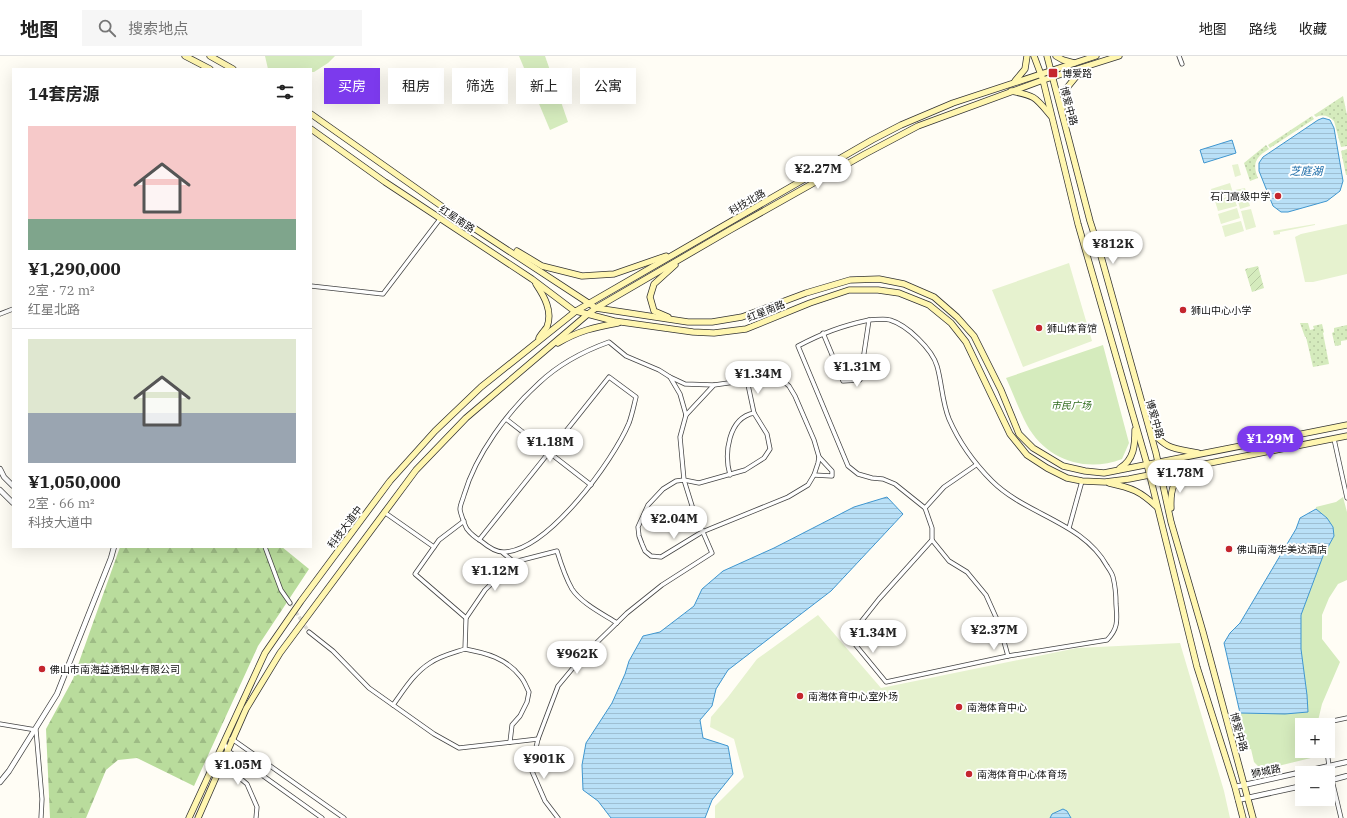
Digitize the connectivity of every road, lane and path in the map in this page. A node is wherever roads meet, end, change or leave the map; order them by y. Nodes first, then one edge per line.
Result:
1 (185, 56) edge
2 (210, 56) edge
3 (1027, 56) edge
4 (1034, 56) edge
5 (1047, 56) edge
6 (1056, 56) edge
7 (1096, 56) edge
8 (1119, 56) edge
9 (1179, 56) edge
10 (1074, 63) junction
11 (1182, 64) dead end
12 (1083, 67) junction
13 (208, 68) edge
14 (231, 68) edge
15 (1051, 74) junction
16 (1042, 77) junction
17 (1013, 83) junction
18 (1011, 91) junction
19 (1062, 113) junction
20 (312, 115) edge
21 (1052, 117) junction
22 (312, 130) edge
23 (457, 217) junction
24 (440, 218) junction
25 (685, 248) junction
26 (683, 257) junction
27 (532, 279) junction
28 (312, 286) edge
29 (589, 303) junction
30 (596, 308) junction
31 (12, 309) edge
32 (576, 311) junction
33 (0, 314) edge
34 (588, 314) junction
35 (678, 320) junction
36 (869, 320) junction
37 (624, 322) junction
38 (823, 333) junction
39 (536, 343) junction
40 (543, 352) junction
41 (670, 377) junction
42 (747, 380) junction
43 (714, 385) junction
44 (754, 413) junction
45 (686, 415) junction
46 (506, 419) junction
47 (1136, 424) junction
48 (1347, 425) edge
49 (1149, 429) junction
50 (1347, 436) edge
51 (1334, 439) junction
52 (549, 452) junction
53 (1202, 454) junction
54 (819, 457) junction
55 (1157, 462) junction
56 (1147, 464) junction
57 (976, 465) junction
58 (1190, 466) junction
59 (0, 469) edge
60 (1116, 470) junction
61 (1160, 472) junction
62 (1150, 474) junction
63 (730, 475) junction
64 (814, 475) junction
65 (684, 480) junction
66 (1082, 481) junction
67 (1105, 482) junction
68 (12, 485) edge
69 (591, 485) junction
70 (0, 490) edge
71 (1347, 498) edge
72 (12, 501) edge
73 (1157, 507) junction
74 (925, 508) junction
75 (384, 512) junction
76 (464, 521) junction
77 (1171, 522) junction
78 (1069, 528) junction
79 (702, 532) junction
80 (480, 540) junction
81 (932, 540) junction
82 (434, 547) junction
83 (114, 548) edge
84 (265, 548) edge
85 (503, 553) junction
86 (514, 562) junction
87 (290, 603) tunnel mouth
88 (466, 618) junction
89 (617, 623) junction
90 (309, 632) tunnel mouth
91 (465, 649) junction
92 (1008, 656) junction
93 (393, 704) junction
94 (1347, 718) edge
95 (1335, 721) edge
96 (0, 724) edge
97 (36, 730) junction
98 (232, 739) junction
99 (538, 739) junction
100 (224, 741) junction
101 (510, 742) junction
102 (227, 750) junction
103 (216, 758) junction
104 (1328, 758) edge
105 (222, 762) junction
106 (1347, 762) edge
107 (1329, 766) joint
108 (1295, 774) edge
109 (1347, 776) edge
110 (1335, 779) edge
111 (0, 782) edge
112 (1243, 785) junction
113 (1235, 787) junction
114 (1295, 788) edge
115 (1335, 797) edge
116 (1247, 798) junction
117 (1238, 800) junction
118 (41, 818) edge
119 (189, 818) edge
120 (198, 818) edge
121 (256, 818) edge
122 (322, 818) edge
123 (344, 818) edge
124 (558, 818) edge
125 (1243, 818) edge
126 (1253, 818) edge
127 (1341, 818) edge

1 - 13 main road
2 - 14 main road
3 - 17 main road
4 - 16 main road
5 - 15 main road
6 - 10 main road
7 - 10 main road
8 - 12 main road
9 - 11 street
10 - 15 main road
12 - 15 main road
12 - 19 main road
15 - 16 main road, 科技北路
15 - 19 main road, 博爱中路
16 - 17 main road, 科技北路
16 - 18 main road
16 - 21 main road, 博爱中路
17 - 25 main road, 科技北路
18 - 21 main road
18 - 26 main road
19 - 49 main road, 博爱中路
20 - 23 main road, 红星南路
21 - 47 main road, 博爱中路
22 - 24 main road, 红星南路
23 - 25 main road
23 - 29 main road, 红星南路
24 - 27 main road, 红星南路
24 - 28 street
25 - 29 main road, 科技北路
26 - 30 main road
26 - 35 main road
27 - 32 main road, 红星南路
27 - 39 main road
29 - 30 main road, 红星南路
29 - 32 main road, 科技大道中
30 - 34 main road
30 - 35 main road, 红星南路
31 - 33 street
32 - 34 main road, 红星南路
32 - 39 main road, 科技大道中
34 - 37 main road, 红星南路
34 - 40 main road
35 - 60 main road, 红星南路
36 - 38 street
36 - 38 street
36 - 57 street
37 - 40 main road
37 - 66 main road, 红星南路
38 - 74 street
39 - 100 main road, 科技大道中
40 - 75 main road
41 - 43 street
41 - 45 street
41 - 46 street
42 - 43 street
42 - 44 street
42 - 54 street
43 - 45 street
44 - 63 street
44 - 63 street
45 - 65 street
46 - 52 street
46 - 76 street
47 - 56 main road, 博爱中路
47 - 60 main road
48 - 53 main road, 红星南路
49 - 53 main road
49 - 55 main road, 博爱中路
50 - 51 main road, 红星南路
51 - 58 main road, 红星南路
51 - 71 street
52 - 69 street
52 - 69 street
52 - 80 street
53 - 55 main road, 红星南路
54 - 64 street
54 - 64 street
55 - 56 main road, 红星南路
55 - 61 main road, 博爱中路
56 - 60 main road, 红星南路
56 - 62 main road, 博爱中路
57 - 74 street
57 - 78 street
58 - 61 main road, 红星南路
58 - 77 main road
59 - 68 street
61 - 62 main road, 红星南路
61 - 77 main road, 博爱中路
62 - 67 main road, 红星南路
62 - 73 main road, 博爱中路
63 - 65 street
64 - 79 street
65 - 79 street
65 - 79 street
66 - 67 main road, 红星南路
66 - 78 street
67 - 73 main road
69 - 85 street
70 - 72 street
73 - 113 main road, 博爱中路
74 - 81 street
75 - 82 street
75 - 98 main road
76 - 80 street
76 - 82 street
77 - 112 main road, 博爱中路
78 - 92 street
79 - 89 street
80 - 85 street
81 - 92 street
81 - 92 street
82 - 88 street
83 - 97 street
84 - 87 street
85 - 86 street
86 - 88 street
86 - 89 street
88 - 91 street
89 - 99 street
90 - 93 street
91 - 93 street
91 - 101 street
93 - 101 street
94 - 95 street
96 - 97 street
97 - 111 street
97 - 118 street
98 - 100 street
98 - 102 main road
98 - 123 street
99 - 101 street
99 - 124 street
100 - 102 street
100 - 103 main road, 科技大道中
102 - 105 main road
102 - 122 street
103 - 105 street
103 - 119 main road, 科技大道中
104 - 107 street
105 - 120 main road
105 - 121 street
106 - 107 street, 狮城路
108 - 112 street, 狮城路
109 - 110 street
112 - 113 street, 狮城路
112 - 116 main road, 博爱中路
113 - 117 main road, 博爱中路
114 - 116 street
115 - 127 street
116 - 117 street
116 - 126 main road, 博爱中路
117 - 125 main road, 博爱中路

